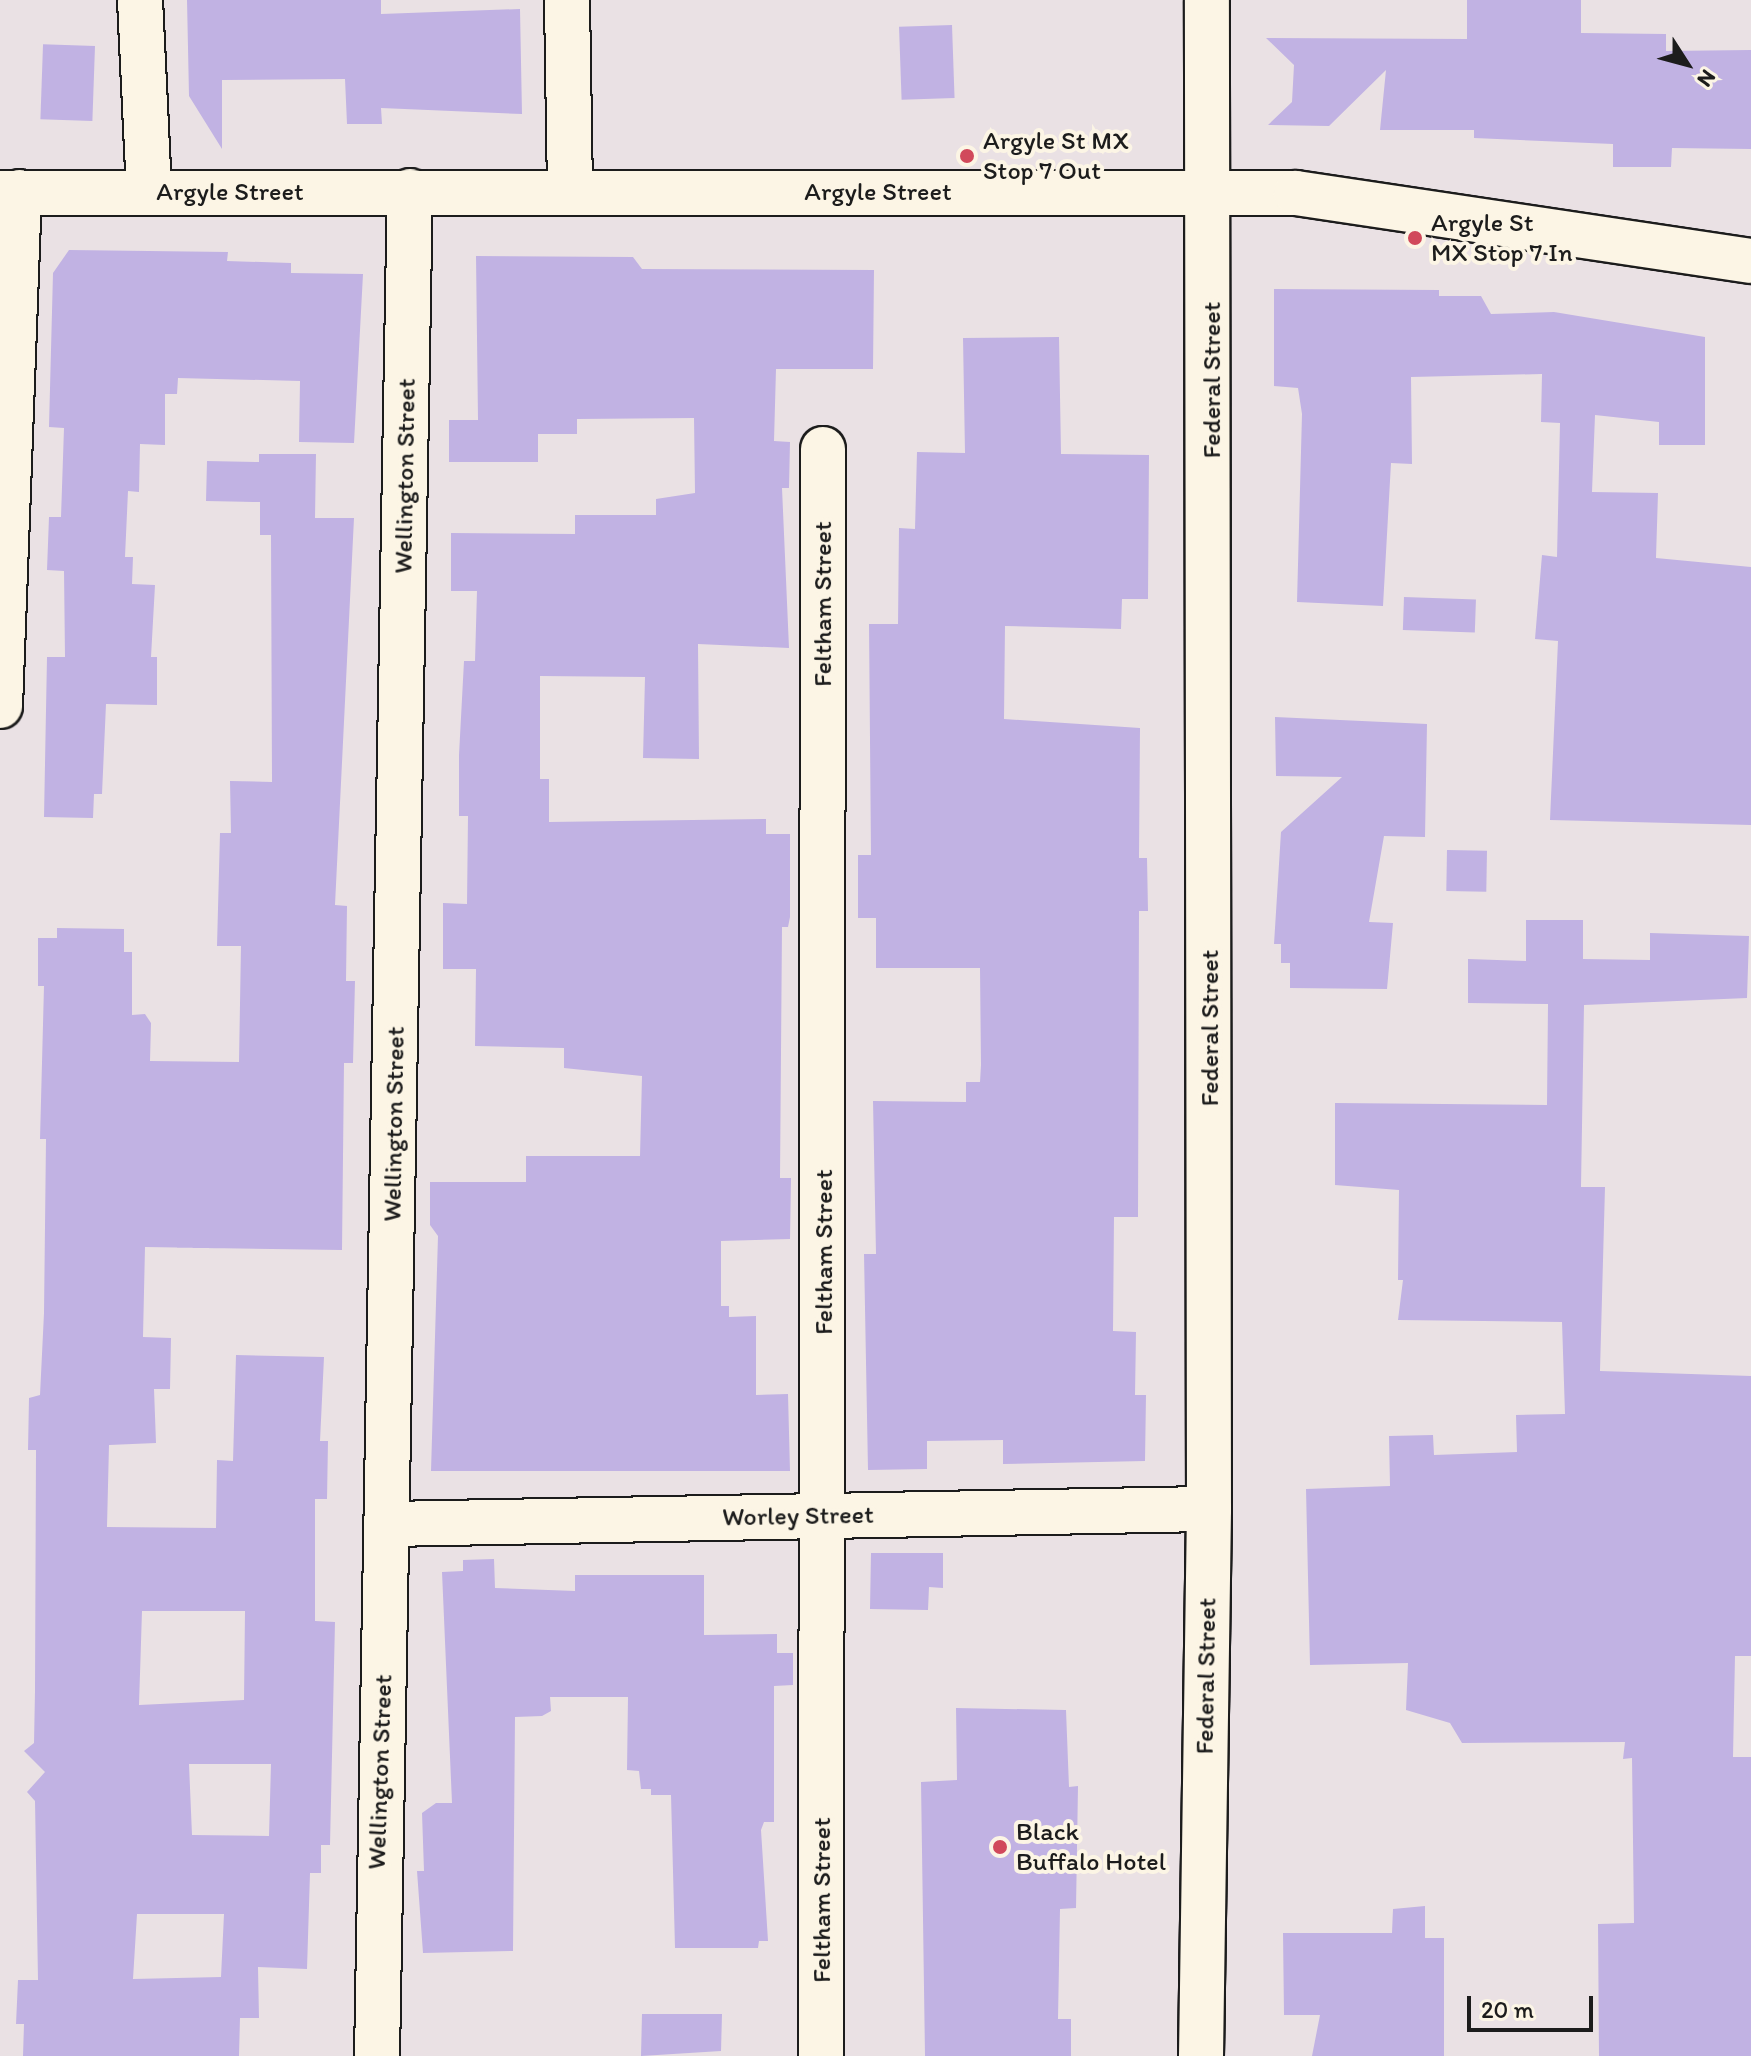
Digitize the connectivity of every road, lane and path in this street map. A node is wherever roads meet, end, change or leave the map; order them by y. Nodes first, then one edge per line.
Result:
1 (140, 0) edge
2 (567, 0) edge
3 (1207, 0) edge
4 (410, 191) junction
5 (570, 191) junction
6 (1212, 191) junction
7 (10, 192) edge
8 (149, 193) junction
9 (1751, 261) edge
10 (823, 449) dead end
11 (0, 706) edge
12 (1209, 1509) junction
13 (825, 1516) junction
14 (388, 1524) junction
15 (377, 2056) edge
16 (821, 2056) edge
17 (1201, 2056) edge

1 - 8 street
2 - 5 street
3 - 6 street, Federal Street
4 - 5 street, Argyle Street
4 - 8 street, Argyle Street
4 - 14 street, Wellington Street
5 - 6 street, Argyle Street
6 - 9 street, Argyle Street
6 - 12 street, Federal Street
7 - 8 street, Argyle Street
7 - 11 street
10 - 13 street, Feltham Street
12 - 13 street, Worley Street
12 - 17 street, Federal Street
13 - 14 street, Worley Street
13 - 16 street, Feltham Street
14 - 15 street, Wellington Street

